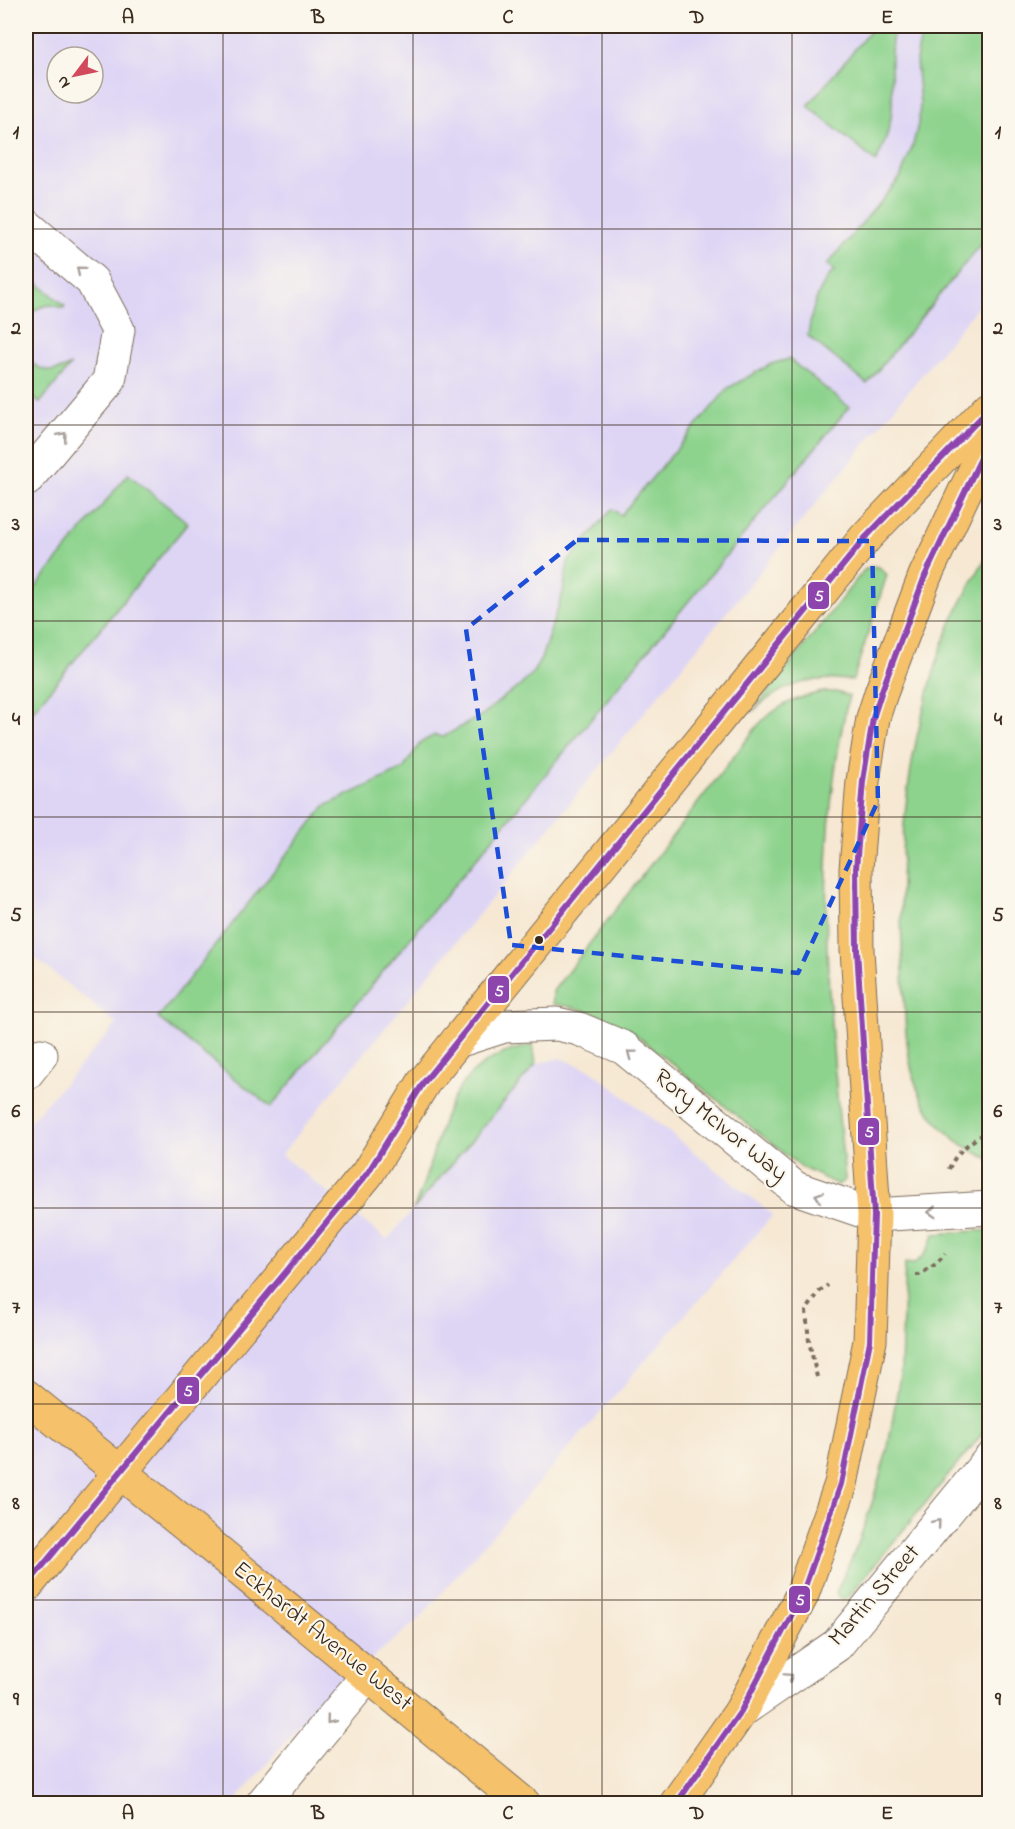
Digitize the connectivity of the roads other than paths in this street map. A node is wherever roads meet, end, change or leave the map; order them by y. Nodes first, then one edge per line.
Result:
1 (26, 225) edge
2 (990, 407) edge
3 (990, 438) edge
4 (26, 480) edge
5 (457, 1041) junction
6 (990, 1208) edge
7 (874, 1215) junction
8 (26, 1396) edge
9 (990, 1459) edge
10 (119, 1473) junction
11 (26, 1586) edge
12 (368, 1675) junction
13 (741, 1711) junction
14 (262, 1803) edge
15 (524, 1803) edge
16 (676, 1803) edge

4 -> 1 street
2 - 5 main road
3 - 7 main road, Martin Street
7 -> 5 street, Rory McIvor Way
5 - 10 main road
6 -> 7 street, Rory McIvor Way
7 - 13 main road, Martin Street
8 - 10 main road, Eckhardt Avenue West
13 -> 9 street, Martin Street
10 - 11 main road
10 - 12 main road, Eckhardt Avenue West
12 -> 14 street
12 - 15 main road, Eckhardt Avenue West
13 - 16 main road, Martin Street

